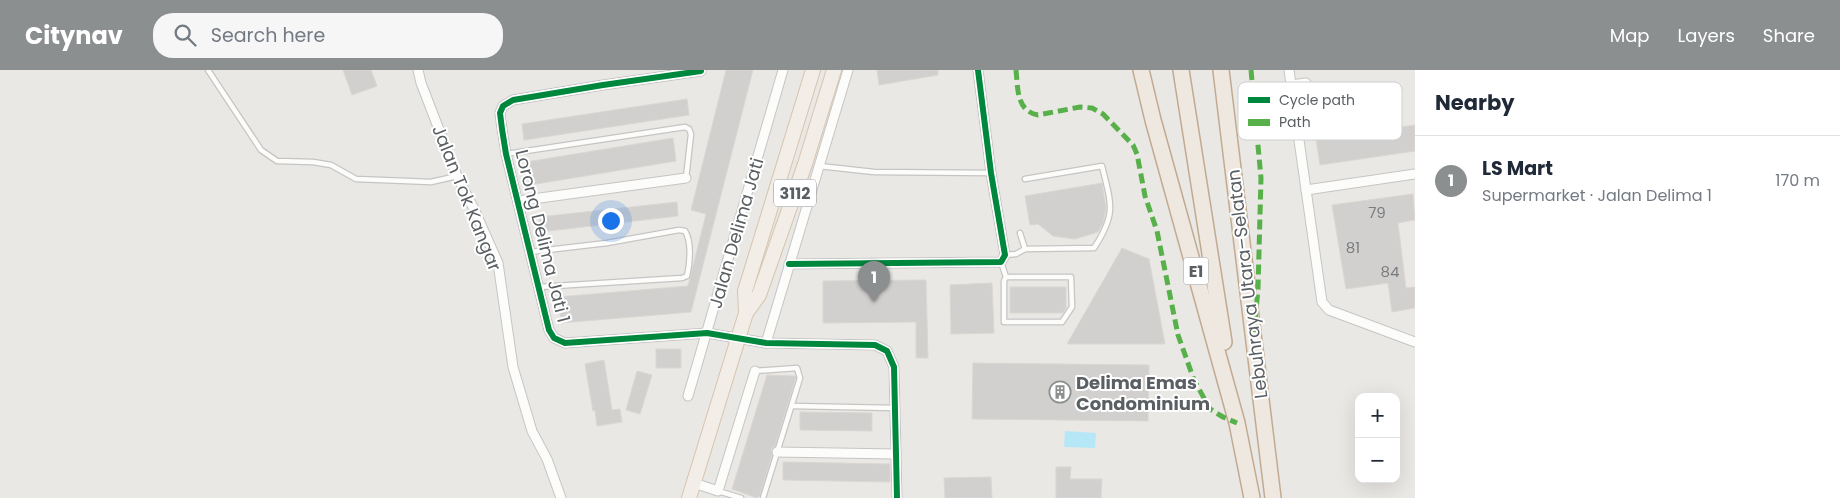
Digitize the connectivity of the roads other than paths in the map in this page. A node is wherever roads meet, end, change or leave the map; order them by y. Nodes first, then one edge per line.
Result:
1 (208, 70) edge
2 (418, 70) edge
3 (784, 70) edge
4 (813, 70) edge
5 (834, 70) edge
6 (848, 70) edge
7 (978, 70) edge
8 (1141, 70) edge
9 (1181, 70) edge
10 (1221, 70) edge
11 (701, 71) dead end
12 (1299, 140) edge
13 (506, 154) junction
14 (811, 165) junction
15 (991, 173) junction
16 (1415, 174) edge
17 (457, 176) junction
18 (686, 178) joint
19 (1025, 179) dead end
20 (1306, 190) junction
21 (518, 201) junction
22 (1020, 233) dead end
23 (1025, 249) junction
24 (530, 252) junction
25 (1003, 258) junction
26 (789, 264) junction
27 (1006, 277) junction
28 (539, 287) junction
29 (746, 313) junction
30 (707, 333) junction
31 (738, 338) junction
32 (1415, 342) edge
33 (766, 343) junction
34 (755, 371) joint
35 (688, 396) dead end
36 (792, 406) junction
37 (896, 408) junction
38 (1237, 423) junction
39 (777, 452) junction
40 (896, 454) junction
41 (694, 483) junction
42 (718, 491) junction
43 (561, 498) edge
44 (689, 498) edge
45 (741, 498) edge
46 (763, 498) edge
47 (897, 498) edge
48 (1252, 498) edge
49 (1273, 498) edge

1 - 17 lane
2 - 17 street, Jalan Tok Kangar
3 - 30 street, Jalan Delima Jati
4 - 29 main road, 3112
5 - 14 main road, 3112
6 - 14 street
7 - 15 street
8 - 38 highway, Lebuhraya Utara–Selatan / E1
9 - 38 highway
10 - 49 highway, Lebuhraya Utara–Selatan
11 - 13 street, Lorong Delima Jati 1
12 - 20 street
13 - 18 lane
13 - 21 street, Lorong Delima Jati 1
14 - 15 lane
14 - 26 street
14 - 29 main road, 3112
15 - 25 street
16 - 20 street
17 - 43 street, Jalan Tok Kangar
18 - 21 street
19 - 23 lane
20 - 32 street
21 - 24 street, Lorong Delima Jati 1
22 - 23 lane
23 - 25 lane
24 - 28 street, Lorong Delima Jati 1
24 - 28 lane
25 - 26 street
25 - 27 lane
26 - 33 street
27 - 27 lane
28 - 30 street, Lorong Delima Jati 1
29 - 31 main road, 3112
30 - 31 street, Lorong Delima Jati 1
30 - 35 street, Jalan Delima Jati
31 - 33 street, Lorong Delima Jati 1
31 - 41 main road, 3112
33 - 37 street, Lorong Delima Jati 1
34 - 36 lane
34 - 42 street
36 - 37 lane
36 - 39 lane
37 - 40 street, Lorong Delima Jati 1
38 - 48 highway, Lebuhraya Utara–Selatan / E1
39 - 40 street
39 - 46 lane
40 - 47 street, Lorong Delima Jati 1
41 - 42 street
41 - 44 main road, 3112
42 - 45 lane

